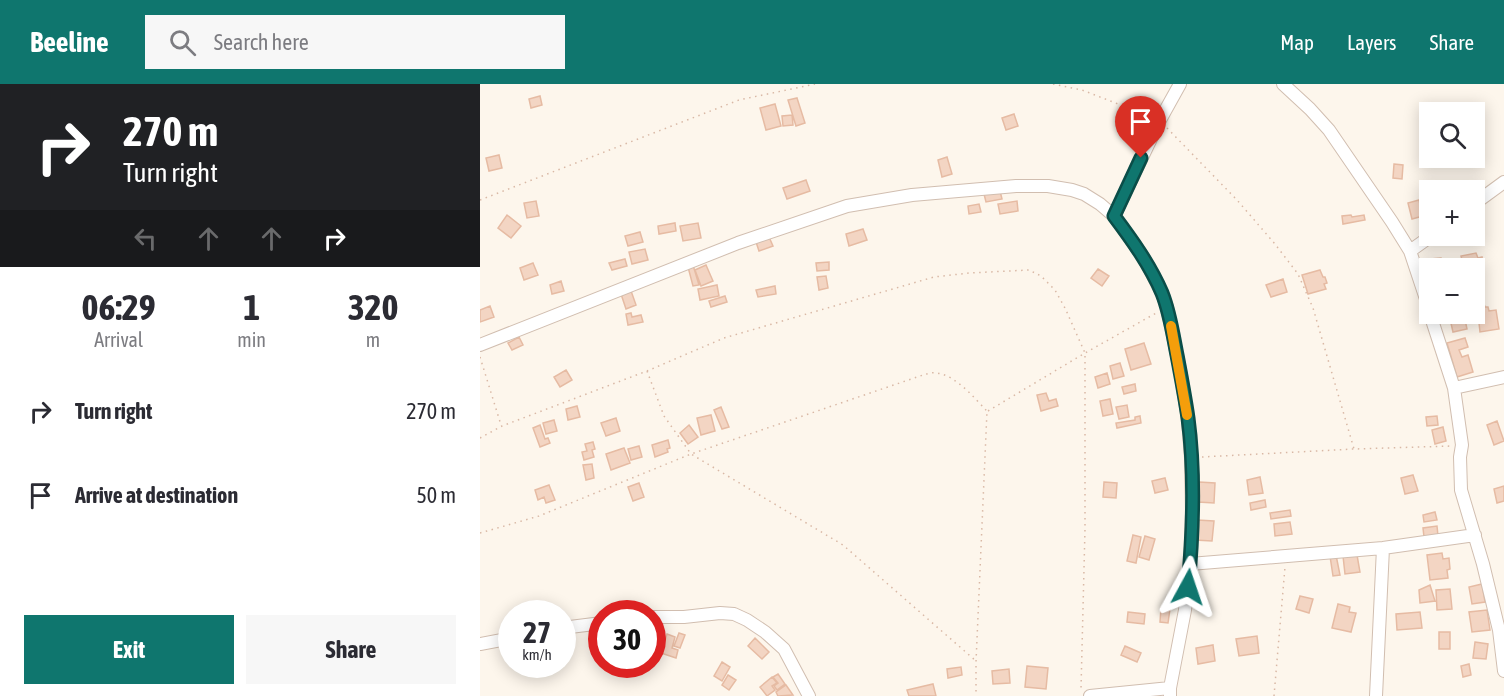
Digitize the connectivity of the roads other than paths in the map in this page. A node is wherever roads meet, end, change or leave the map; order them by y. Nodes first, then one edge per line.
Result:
1 (1180, 84) edge
2 (1283, 84) edge
3 (1504, 182) edge
4 (1485, 196) edge
5 (1114, 216) junction
6 (1419, 245) edge
7 (1410, 251) junction
8 (1419, 278) edge
9 (1434, 324) edge
10 (480, 345) edge
11 (1504, 377) edge
12 (1454, 388) junction
13 (1474, 535) junction
14 (1383, 548) junction
15 (1190, 564) junction
16 (666, 617) edge
17 (1502, 629) edge
18 (498, 641) edge
19 (480, 644) edge
20 (1504, 672) edge
21 (1170, 692) edge
22 (809, 696) edge
23 (1090, 696) edge
24 (1376, 696) edge

1 - 5 street
2 - 7 street
3 - 4 street
5 - 10 street
5 - 15 street
6 - 7 street
7 - 8 street
9 - 12 street
11 - 12 street
12 - 13 street
13 - 14 street
13 - 17 street
14 - 15 street
14 - 24 street
15 - 21 street
16 - 22 street
17 - 20 street
18 - 19 street
21 - 23 street

